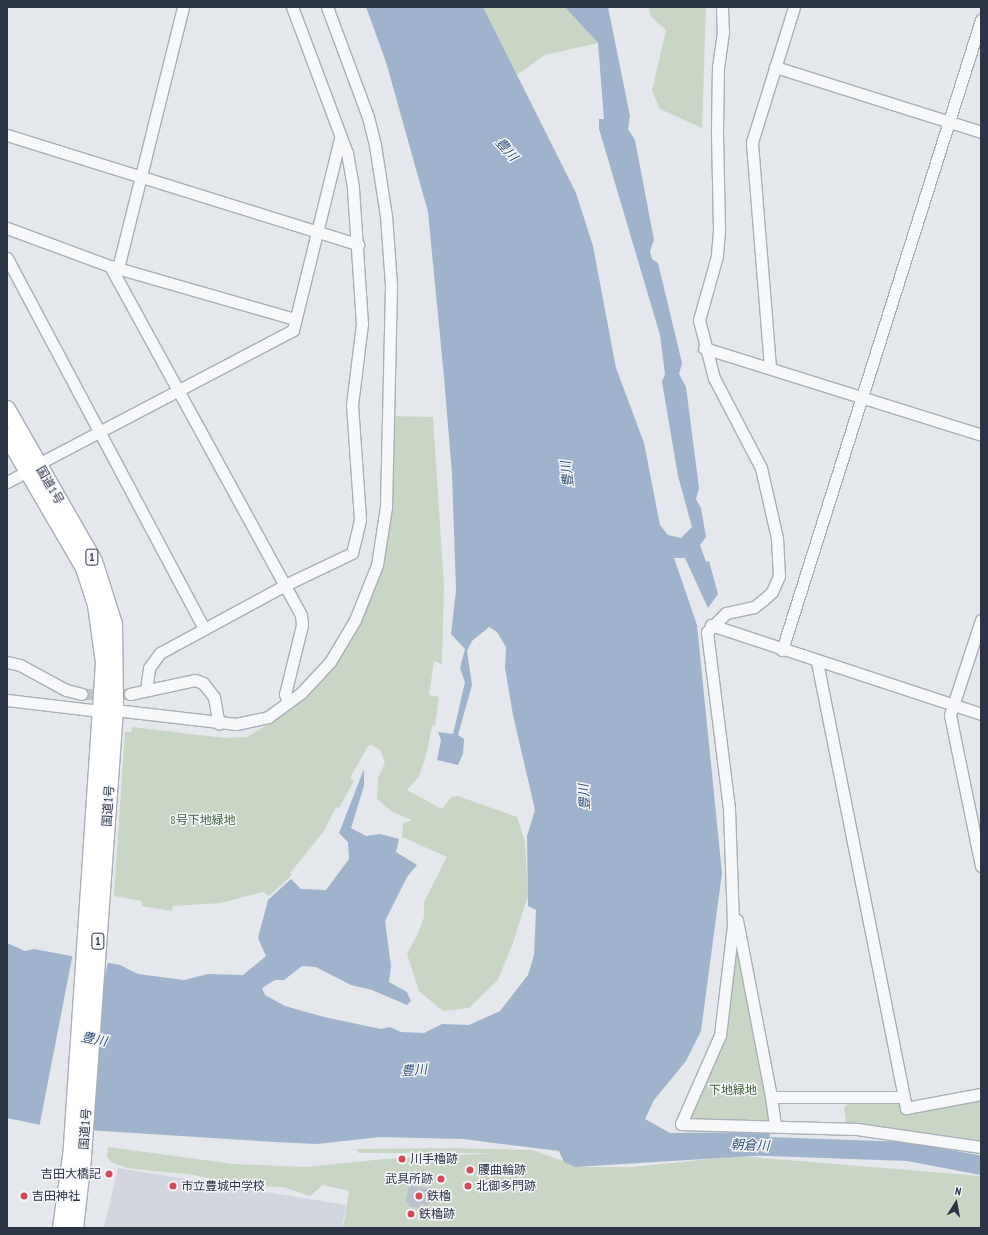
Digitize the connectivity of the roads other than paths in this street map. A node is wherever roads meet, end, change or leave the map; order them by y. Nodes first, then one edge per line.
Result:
1 (183, 7) edge
2 (291, 7) edge
3 (328, 7) edge
4 (722, 7) edge
5 (794, 7) edge
6 (981, 20) edge
7 (774, 67) junction
8 (949, 121) junction
9 (981, 132) edge
10 (7, 134) edge
11 (340, 138) junction
12 (141, 176) junction
13 (7, 228) edge
14 (316, 231) junction
15 (358, 244) junction
16 (7, 258) edge
17 (114, 267) junction
18 (295, 319) junction
19 (704, 348) junction
20 (770, 367) junction
21 (178, 391) junction
22 (863, 398) junction
23 (7, 409) edge
24 (100, 430) junction
25 (981, 435) edge
26 (7, 436) edge
27 (33, 468) junction
28 (7, 482) edge
29 (285, 585) junction
30 (981, 620) edge
31 (711, 625) junction
32 (204, 629) junction
33 (782, 650) junction
34 (7, 662) edge
35 (817, 662) junction
36 (146, 690) junction
37 (82, 694) tunnel mouth
38 (130, 694) tunnel mouth
39 (7, 700) edge
40 (288, 703) junction
41 (954, 705) junction
42 (981, 714) edge
43 (107, 717) junction
44 (219, 724) junction
45 (981, 866) edge
46 (733, 900) junction
47 (981, 1094) edge
48 (771, 1097) junction
49 (904, 1097) junction
50 (775, 1125) junction
51 (981, 1147) edge
52 (77, 1157) junction
53 (61, 1228) edge
54 (75, 1228) edge

1 - 12 street
2 - 11 street
3 - 40 street
4 - 19 street
5 - 7 street
6 - 8 street
7 - 8 street
7 - 20 street
8 - 9 street
8 - 22 street
10 - 12 street
11 - 14 street
11 - 15 street
12 - 14 street
12 - 17 street
13 - 17 street
14 - 15 street
14 - 18 street
15 - 29 street
16 - 24 street
17 - 18 street
17 - 21 street
18 - 21 street
19 - 20 street
19 - 31 street
20 - 22 street
21 - 24 street
21 - 29 street
22 - 25 street
22 - 33 street
23 - 27 highway, 国道1号 / 1
24 - 27 street
24 - 32 street
26 - 27 highway, 国道1号 / 1
27 - 28 street
27 - 43 highway, 国道1号 / 1
29 - 32 street
29 - 40 street
30 - 41 street
31 - 33 street
31 - 46 street
32 - 36 street
33 - 35 street
34 - 37 street
35 - 41 street
35 - 49 street
36 - 38 street
36 - 44 street
39 - 43 street
40 - 44 street
41 - 42 street
41 - 45 street
43 - 44 street
43 - 52 highway, 国道1号 / 1
46 - 48 street
46 - 50 street
47 - 49 street
48 - 49 street
48 - 50 street
50 - 51 street
52 - 53 highway, 国道1号 / 1
52 - 54 highway, 国道1号 / 1

